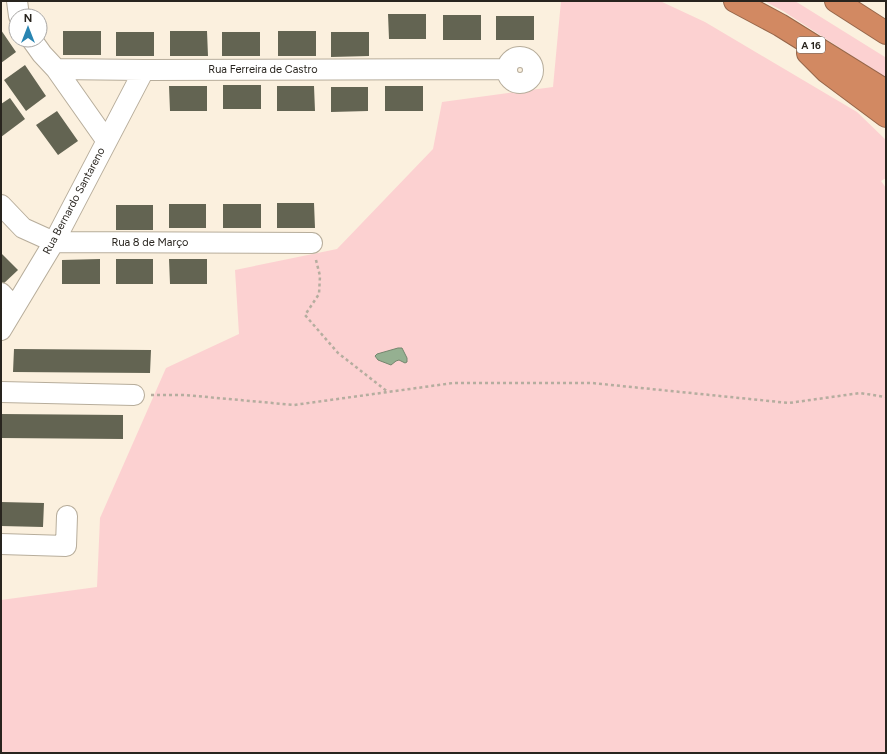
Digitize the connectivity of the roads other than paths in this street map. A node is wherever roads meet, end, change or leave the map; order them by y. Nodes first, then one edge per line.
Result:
1 (736, 1) edge
2 (836, 1) edge
3 (780, 25) junction
4 (886, 33) edge
5 (38, 48) edge
6 (56, 69) junction
7 (507, 69) dead end
8 (144, 70) junction
9 (886, 90) edge
10 (886, 116) edge
11 (106, 140) junction
12 (1, 205) edge
13 (54, 242) junction
14 (312, 243) road end
15 (8, 300) edge
16 (1, 330) edge
17 (1, 392) edge
18 (134, 395) road end
19 (67, 516) dead end
20 (1, 544) edge

1 - 3 highway, A 16
2 - 4 highway
3 - 9 highway, A 16
3 - 10 highway
5 - 6 street
6 - 8 street, Rua Ferreira de Castro
6 - 11 street
7 - 8 street, Rua Ferreira de Castro
8 - 11 street, Rua Bernardo Santareno
11 - 13 street, Rua Bernardo Santareno
12 - 13 street, Rua 8 de Março
13 - 14 street, Rua 8 de Março
13 - 15 street, Rua Bernardo Santareno
15 - 16 street, Rua Bernardo Santareno
17 - 18 street
19 - 20 street

